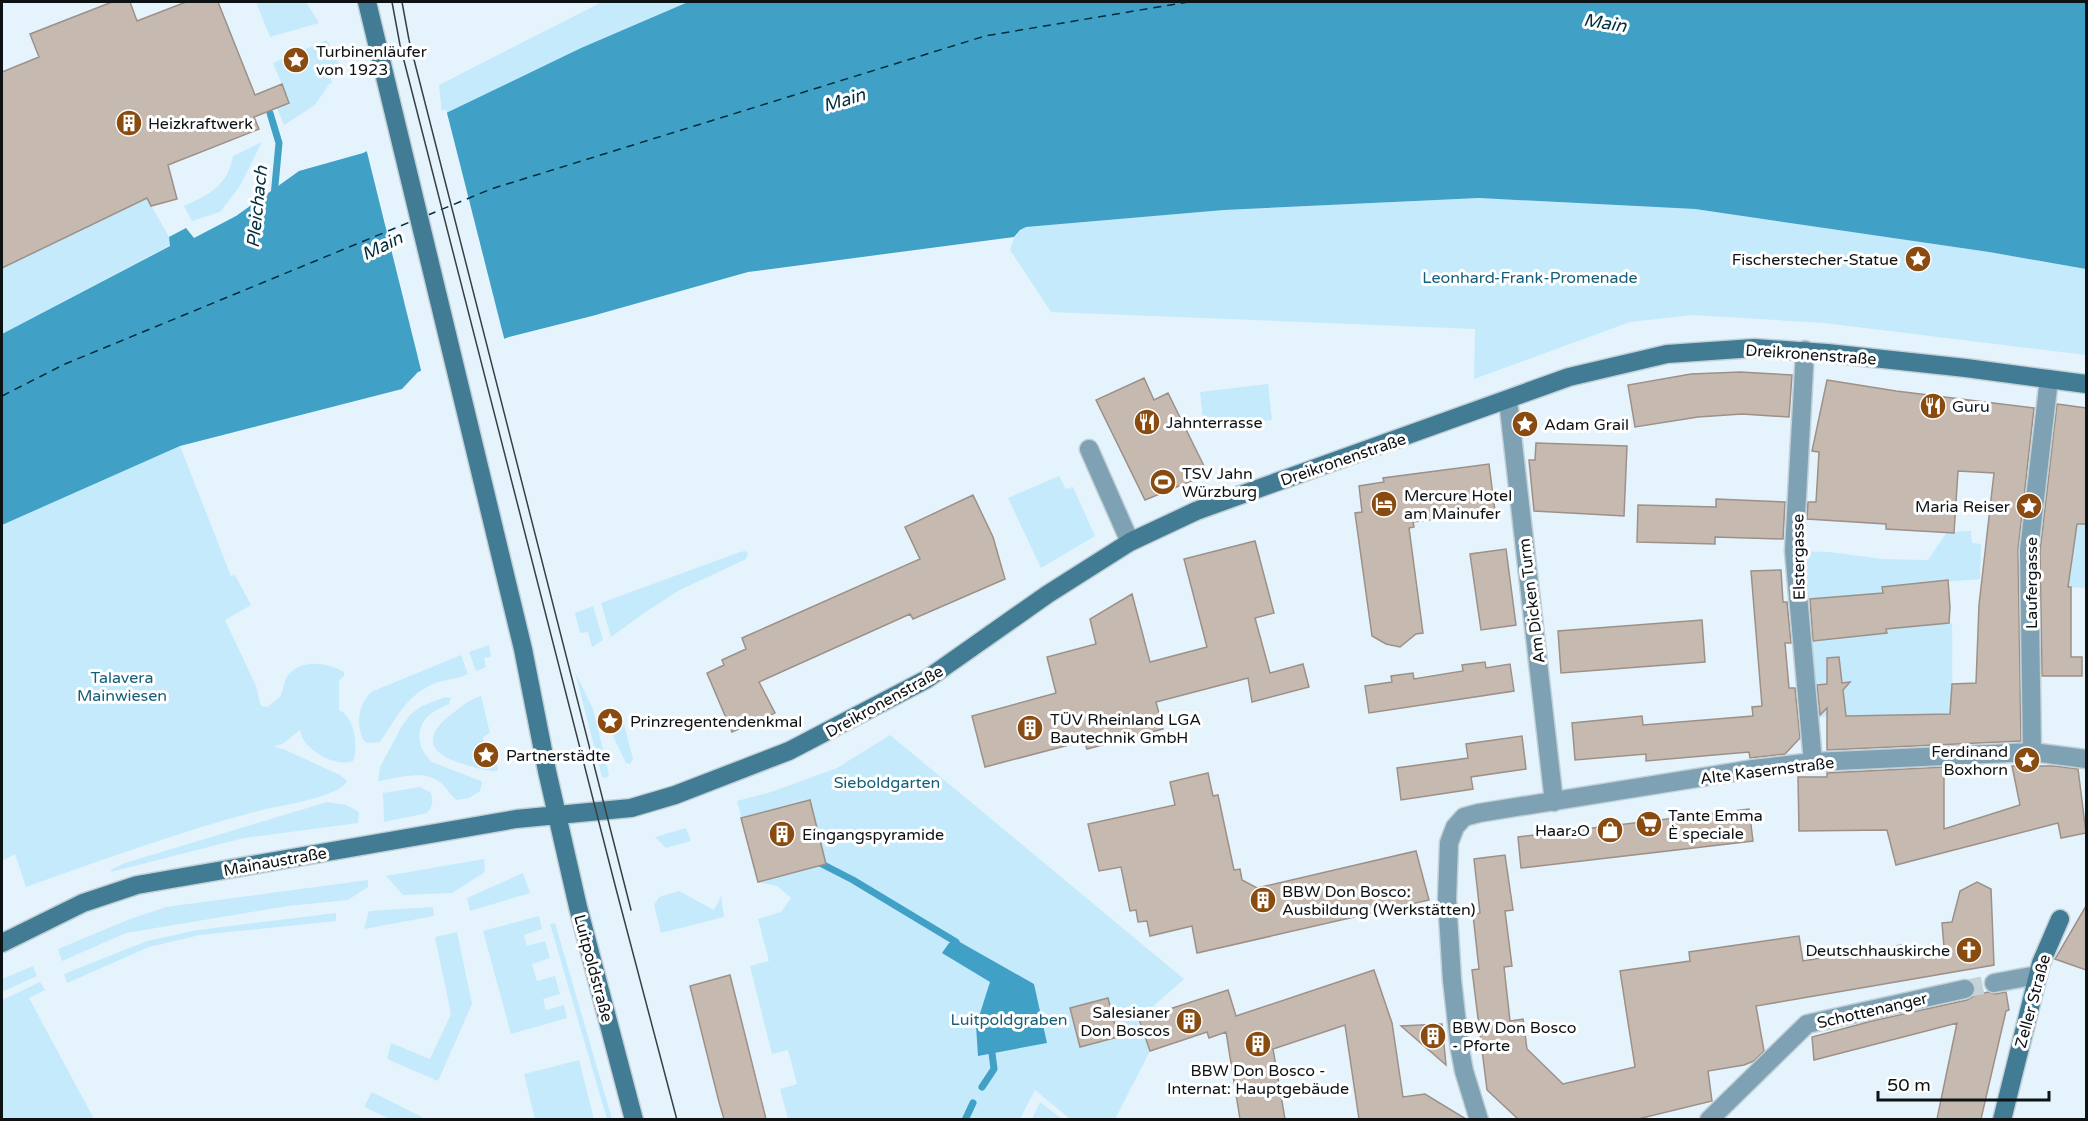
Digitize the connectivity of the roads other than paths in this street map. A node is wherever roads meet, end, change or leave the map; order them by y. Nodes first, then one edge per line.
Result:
1 (367, 2) edge
2 (1805, 350) junction
3 (2049, 379) junction
4 (2086, 384) edge
5 (1508, 400) junction
6 (1089, 449) dead end
7 (1130, 542) junction
8 (2032, 752) junction
9 (2086, 759) edge
10 (1813, 762) junction
11 (1554, 802) junction
12 (558, 815) junction
13 (2060, 919) dead end
14 (2, 943) edge
15 (2038, 975) junction
16 (1994, 983) tunnel mouth
17 (1965, 989) tunnel mouth
18 (634, 1119) edge
19 (1479, 1119) edge
20 (1708, 1119) edge
21 (2002, 1119) edge

1 - 12 main road, Luitpoldstraße
2 - 3 main road, Dreikronenstraße
2 - 5 main road, Dreikronenstraße
2 - 10 street, Elstergasse
3 - 4 main road, Dreikronenstraße
3 - 8 street, Laufergasse
5 - 7 main road, Dreikronenstraße
5 - 11 street, Am Dicken Turm
6 - 7 street
7 - 12 main road, Dreikronenstraße
8 - 9 street, Alte Kasernstraße
8 - 10 street, Alte Kasernstraße
10 - 11 street, Alte Kasernstraße
11 - 19 street, Alte Kasernstraße
12 - 14 main road, Mainaustraße
12 - 18 main road, Luitpoldstraße
13 - 15 main road, Zeller Straße
15 - 16 street
15 - 21 main road, Zeller Straße
17 - 20 street, Schottenanger

